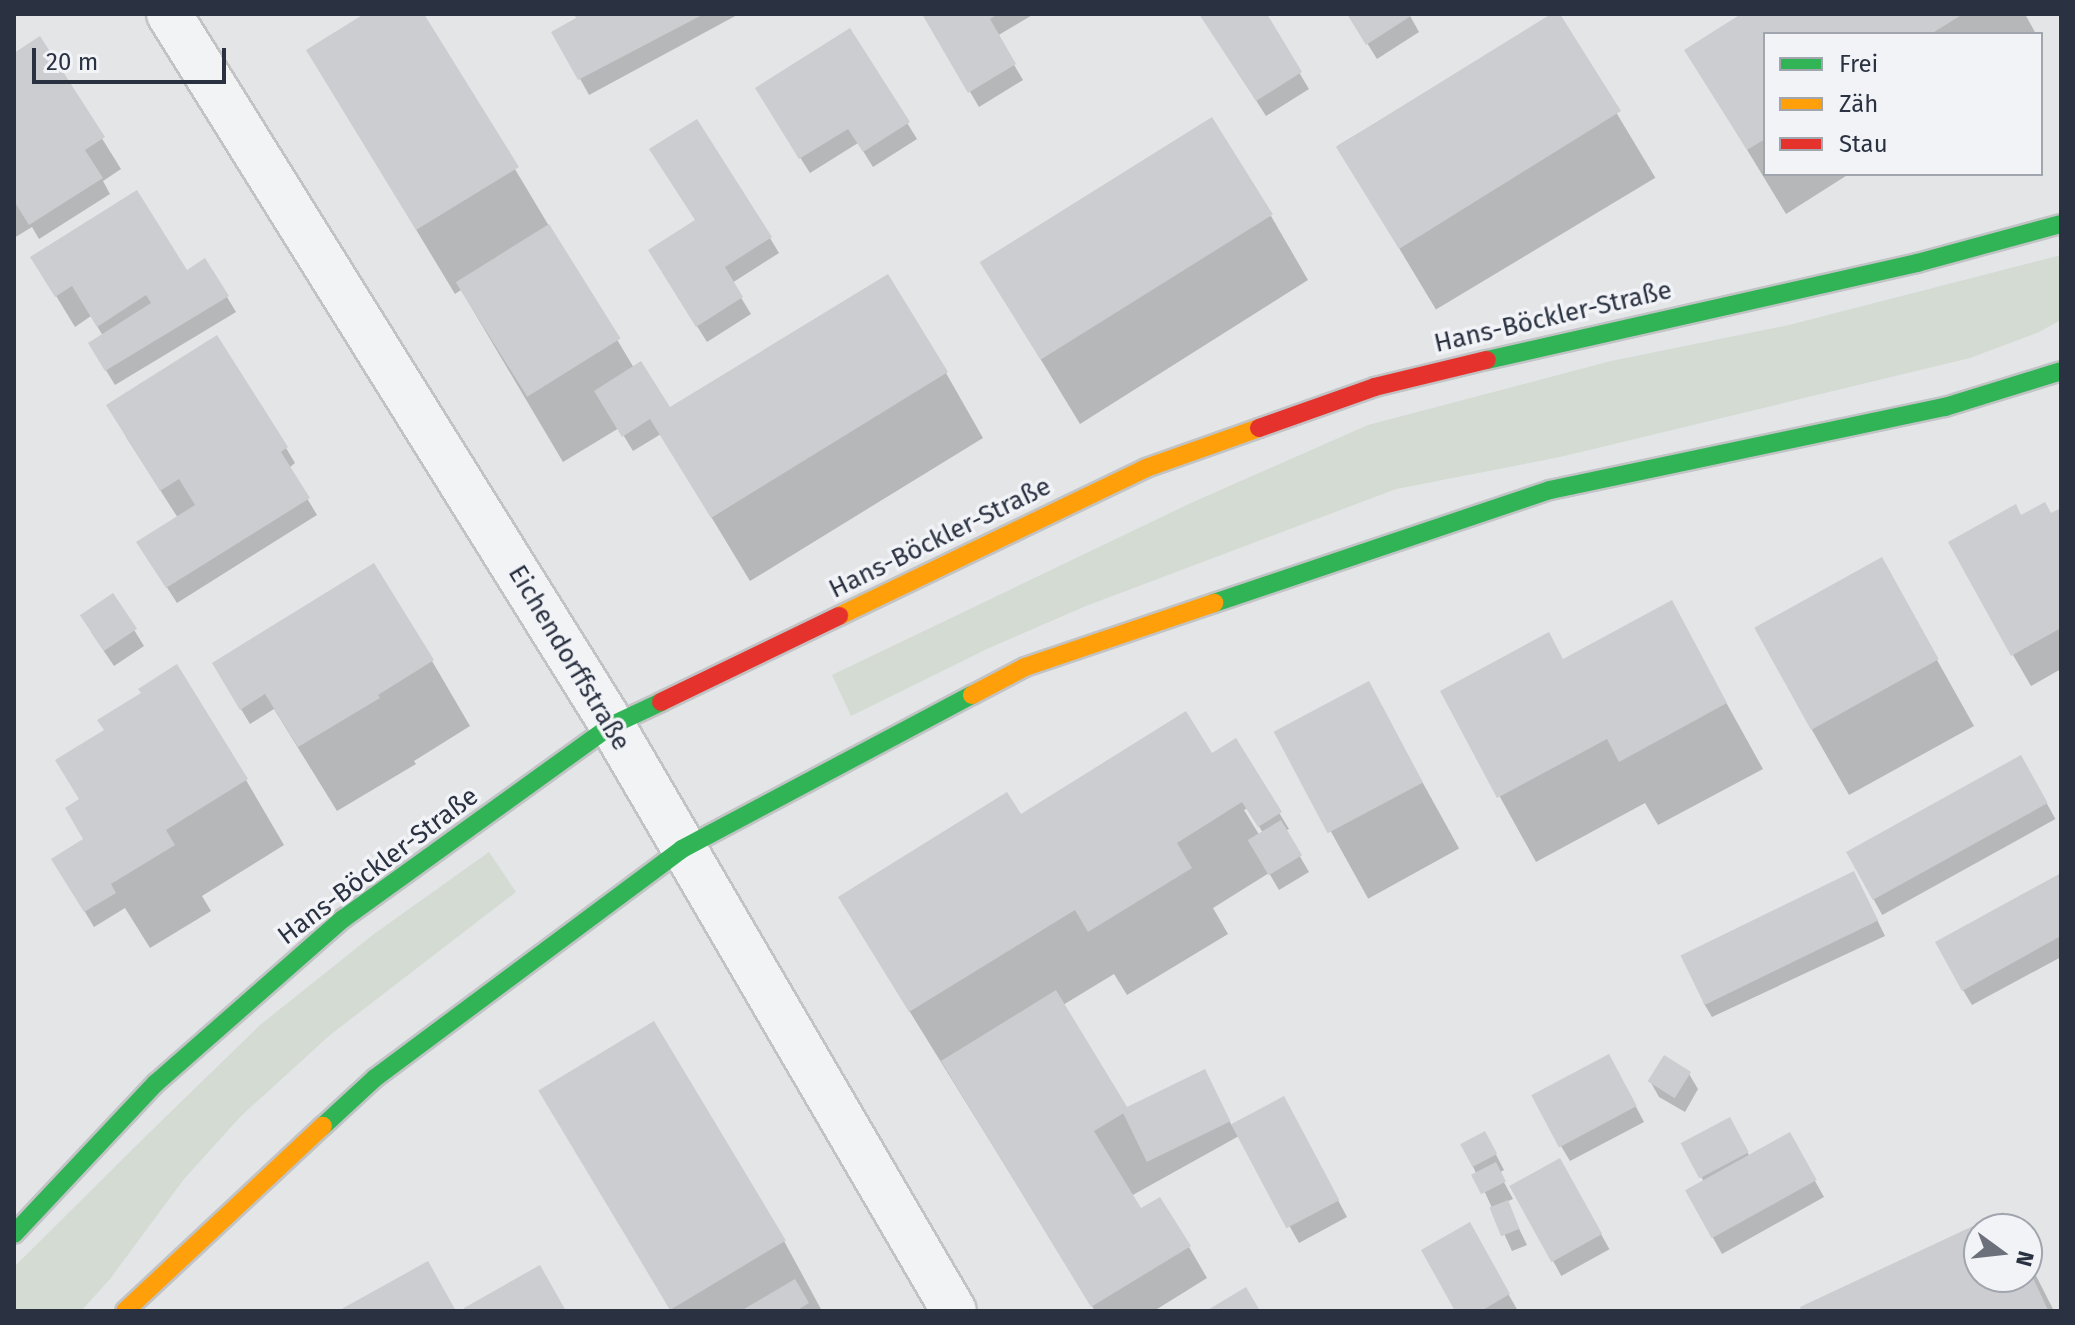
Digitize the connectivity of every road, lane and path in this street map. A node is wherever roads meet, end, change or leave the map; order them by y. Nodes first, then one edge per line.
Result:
1 (169, 14) edge
2 (2061, 224) edge
3 (2061, 371) edge
4 (612, 725) junction
5 (682, 849) junction
6 (14, 1234) edge
7 (125, 1311) edge
8 (954, 1311) edge

1 - 4 street, Eichendorffstraße
2 - 4 main road, Hans-Böckler-Straße
3 - 5 main road
4 - 5 street, Eichendorffstraße
4 - 6 main road, Hans-Böckler-Straße
5 - 7 main road
5 - 8 street, Eichendorffstraße

